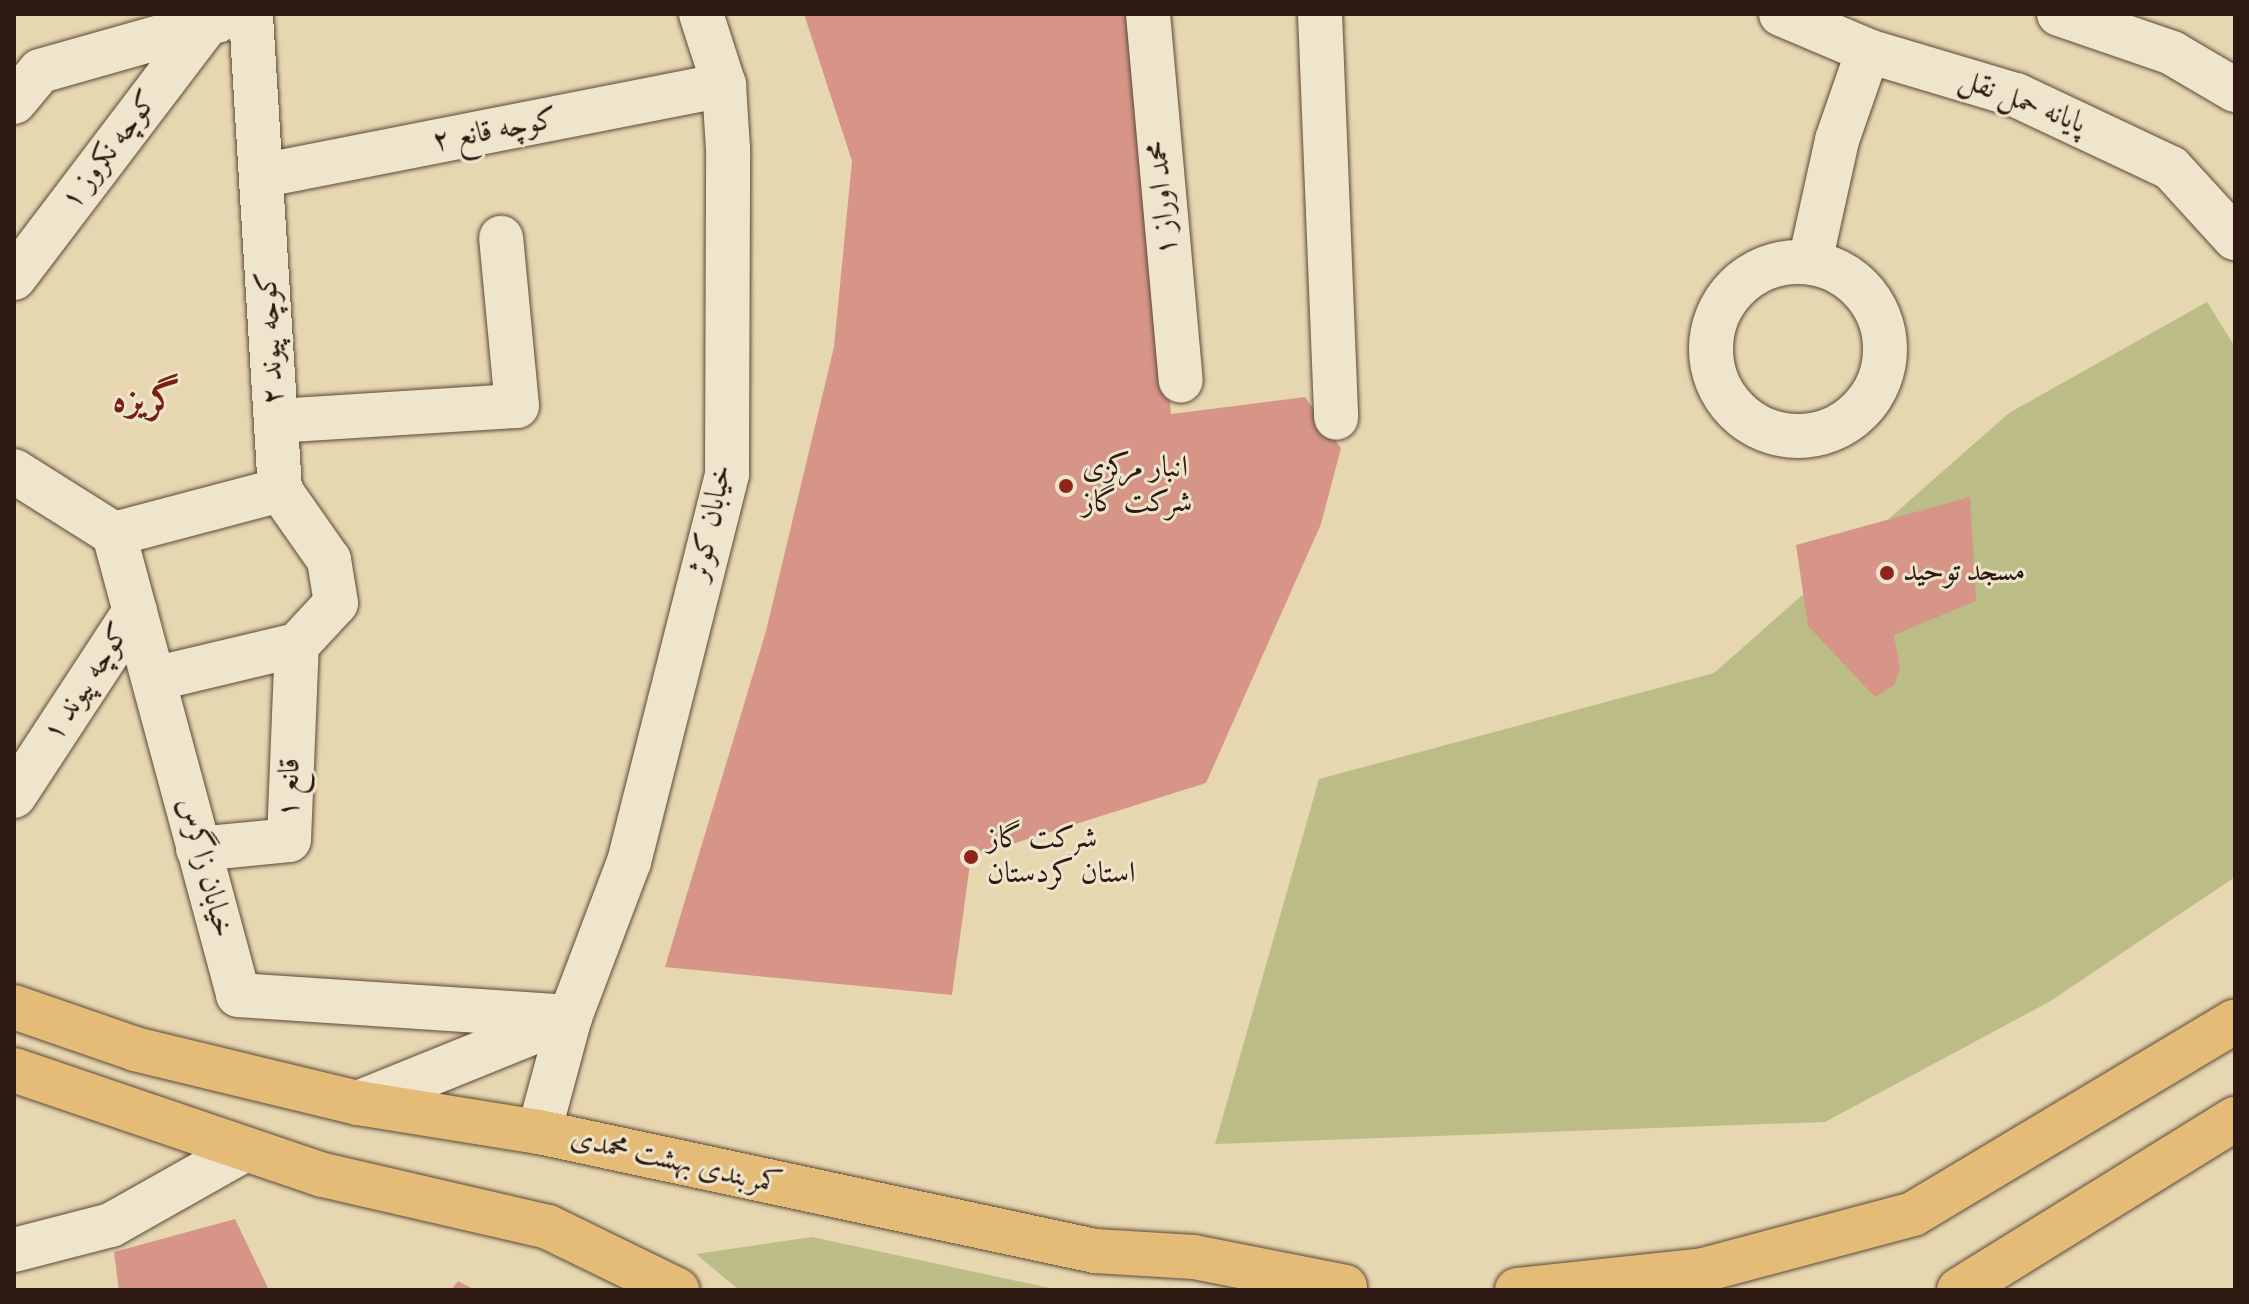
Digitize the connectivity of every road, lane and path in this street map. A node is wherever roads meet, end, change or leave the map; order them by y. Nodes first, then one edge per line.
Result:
1 (251, 14) edge
2 (701, 14) edge
3 (1148, 14) edge
4 (1320, 14) edge
5 (1781, 14) edge
6 (2059, 14) edge
7 (225, 19) edge
8 (1868, 51) junction
9 (724, 85) junction
10 (27, 87) edge
11 (2235, 90) edge
12 (265, 175) junction
13 (501, 238) dead end
14 (2235, 238) edge
15 (1810, 262) dead end
16 (14, 278) edge
17 (1181, 381) dead end
18 (1336, 418) dead end
19 (276, 421) junction
20 (14, 471) edge
21 (280, 490) junction
22 (114, 534) junction
23 (135, 611) junction
24 (297, 645) junction
25 (154, 679) junction
26 (14, 796) edge
27 (198, 849) junction
28 (14, 1007) edge
29 (570, 1017) junction
30 (2235, 1021) edge
31 (14, 1070) edge
32 (358, 1103) junction
33 (2235, 1119) edge
34 (539, 1132) junction
35 (244, 1150) junction
36 (14, 1250) edge
37 (1340, 1289) edge
38 (677, 1290) edge
39 (1517, 1290) edge
40 (1959, 1290) edge

1 - 12 street, کوچه پیوند ۲
2 - 9 street, خیابان کوثر
3 - 17 street, محمد اوراز ۱
4 - 18 street
5 - 8 street, پایانه حمل نقل
6 - 11 street
7 - 10 street
7 - 16 street, کوچه نکروز ۱
8 - 14 street, پایانه حمل نقل
8 - 15 street
9 - 12 street, کوچه قانع ۲
9 - 29 street, خیابان کوثر
12 - 19 street, کوچه پیوند ۲
13 - 19 street
19 - 21 street, کوچه پیوند ۲
20 - 22 street
21 - 22 street
21 - 24 street
22 - 23 street, خیابان زاگرس
23 - 25 street, خیابان زاگرس
23 - 26 street, کوچه پیوند ۱
24 - 25 street
24 - 27 street, قانع ۱
25 - 27 street, خیابان زاگرس
27 - 29 street, خیابان زاگرس
28 - 32 highway, کمربندی بهشت محمدی
29 - 32 street
29 - 34 street, خیابان کوثر
30 - 39 highway
31 - 35 highway
32 - 34 highway, کمربندی بهشت محمدی
33 - 40 highway
34 - 37 highway, کمربندی بهشت محمدی
35 - 36 street
35 - 38 highway

